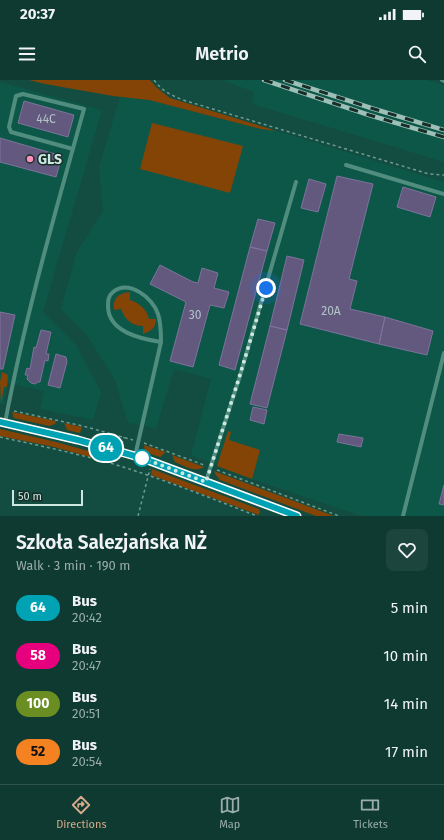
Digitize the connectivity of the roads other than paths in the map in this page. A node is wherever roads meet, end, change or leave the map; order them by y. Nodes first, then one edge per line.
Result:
1 (73, 149) junction
2 (346, 165) dead end
3 (296, 182) dead end
4 (444, 194) edge
5 (161, 342) junction
6 (444, 353) edge
7 (2, 423) edge
8 (134, 456) junction
9 (206, 482) junction
10 (297, 516) edge
11 (403, 516) edge

1 - 1 lane
1 - 7 lane
2 - 4 lane
3 - 9 lane
5 - 5 lane
5 - 8 lane
6 - 11 lane
7 - 8 street
8 - 9 street
9 - 10 street

